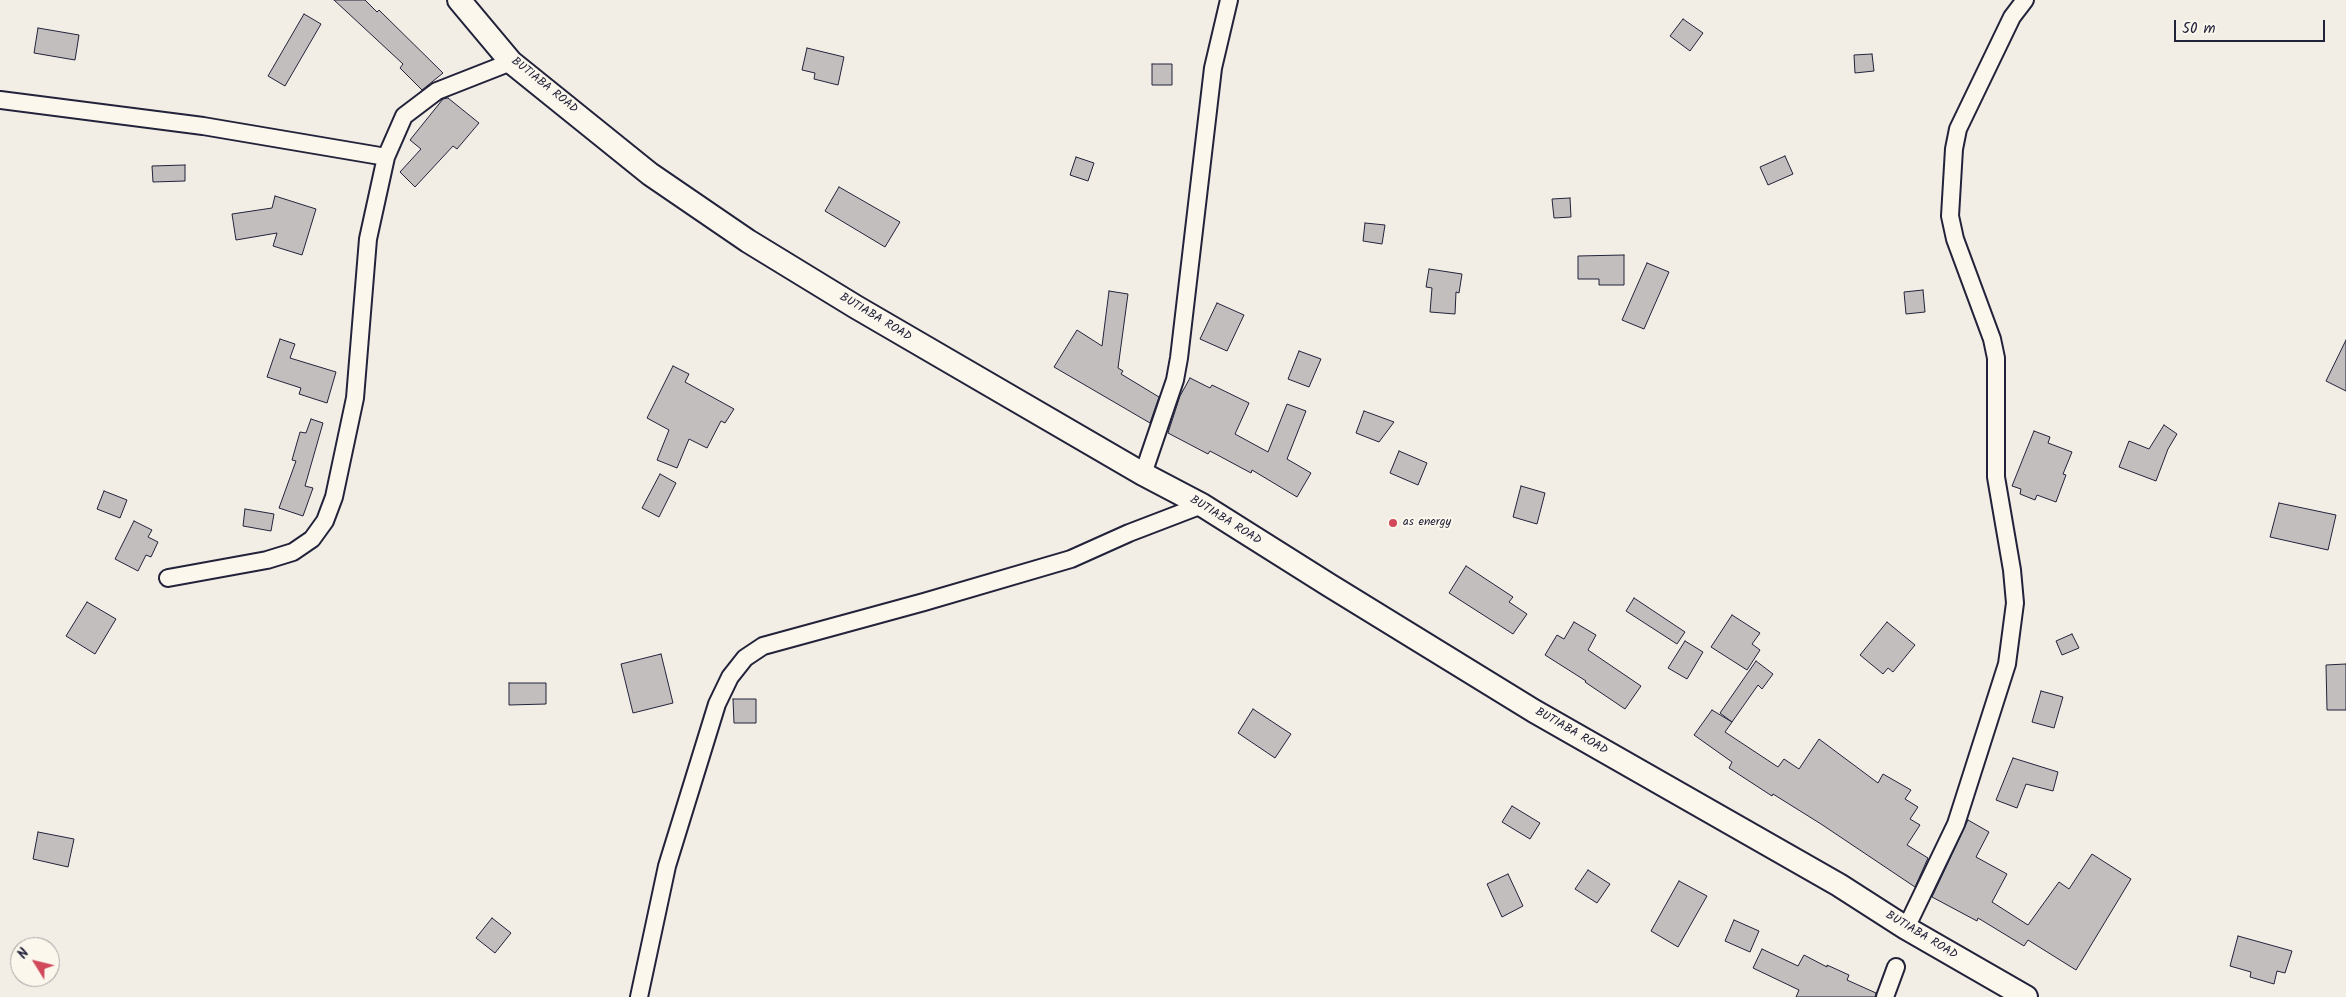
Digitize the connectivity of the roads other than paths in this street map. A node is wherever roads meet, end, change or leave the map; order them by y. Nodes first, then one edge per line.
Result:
1 (459, 0) edge
2 (1229, 0) edge
3 (2025, 0) edge
4 (511, 62) junction
5 (0, 100) edge
6 (386, 157) junction
7 (1143, 474) junction
8 (1202, 505) junction
9 (168, 578) dead end
10 (1906, 928) junction
11 (1896, 967) dead end
12 (639, 997) edge
13 (1885, 997) edge
14 (2026, 997) edge

1 - 4 main road, BUTIABA ROAD
2 - 7 street
3 - 10 street
4 - 6 street
4 - 7 main road, BUTIABA ROAD
5 - 6 street
6 - 9 street
7 - 8 main road, BUTIABA ROAD
8 - 10 main road, BUTIABA ROAD
8 - 12 street
10 - 14 main road, BUTIABA ROAD
11 - 13 street

